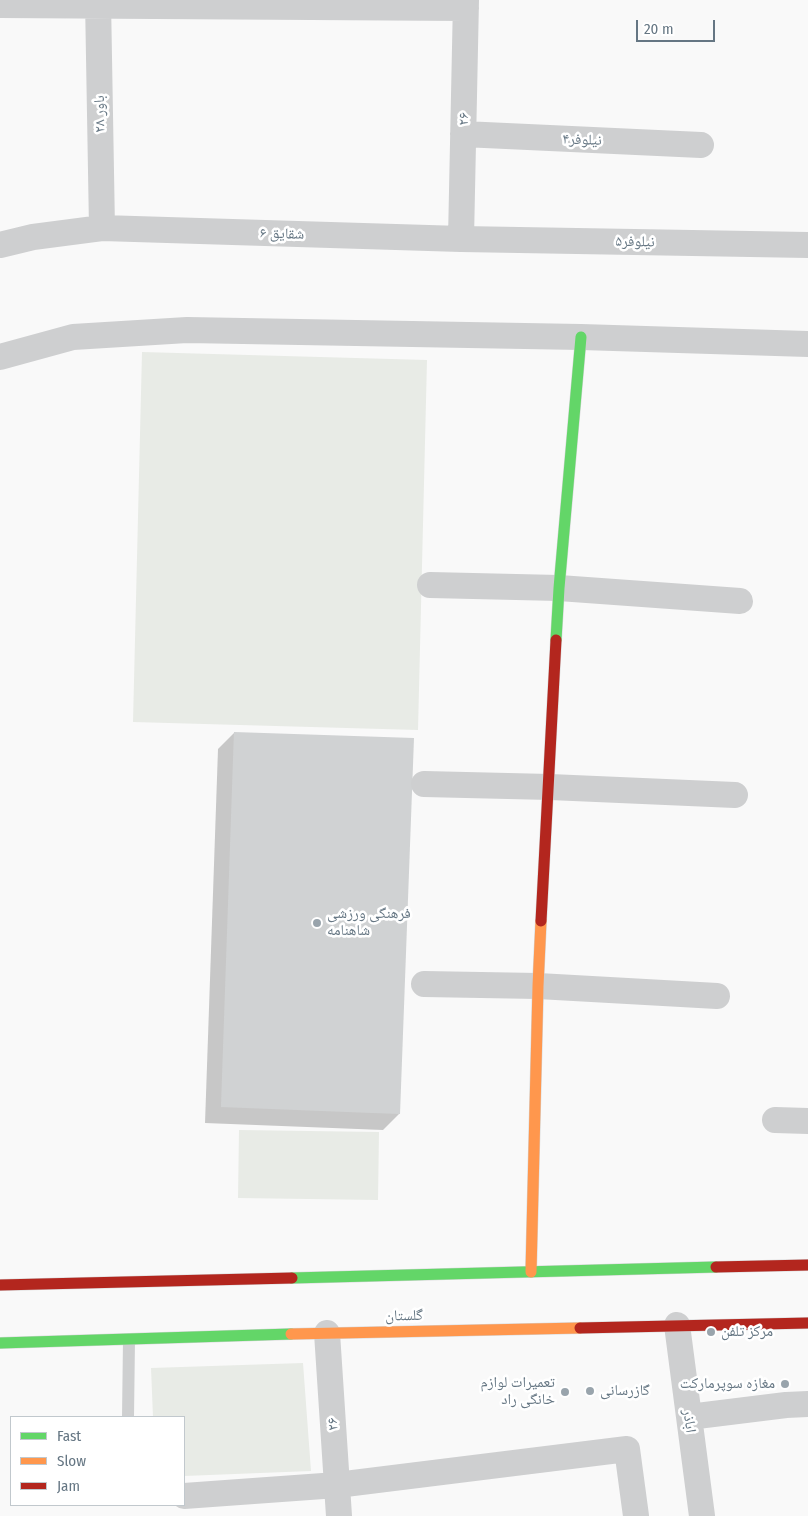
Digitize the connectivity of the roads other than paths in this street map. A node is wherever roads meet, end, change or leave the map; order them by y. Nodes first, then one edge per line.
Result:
1 (98, 3) edge
2 (466, 4) edge
3 (0, 5) edge
4 (463, 134) junction
5 (701, 145) dead end
6 (102, 228) junction
7 (461, 239) junction
8 (0, 245) edge
9 (808, 246) edge
10 (581, 337) junction
11 (808, 344) edge
12 (0, 357) edge
13 (430, 585) dead end
14 (559, 588) junction
15 (740, 601) dead end
16 (424, 784) dead end
17 (550, 787) junction
18 (735, 795) dead end
19 (424, 984) dead end
20 (538, 986) junction
21 (717, 996) dead end
22 (775, 1120) dead end
23 (808, 1121) edge
24 (808, 1265) edge
25 (531, 1272) junction
26 (0, 1285) edge
27 (808, 1323) edge
28 (677, 1325) junction
29 (327, 1333) junction
30 (129, 1340) junction
31 (0, 1343) edge
32 (808, 1404) edge
33 (128, 1416) edge
34 (689, 1417) junction
35 (337, 1485) junction
36 (185, 1496) edge
37 (339, 1516) edge
38 (636, 1516) edge
39 (702, 1516) edge

1 - 2 street
1 - 3 street
1 - 6 street, باور ۲۸
2 - 4 street, ۲۶
4 - 5 street, نیلوفر۴
4 - 7 street, ۲۶
6 - 7 street, شقایق ۶
6 - 8 street, شقایق ۶
7 - 9 street, نیلوفر۵
10 - 11 street
10 - 12 street
10 - 14 main road
13 - 14 street
14 - 15 street
14 - 17 main road
16 - 17 street
17 - 18 street
17 - 20 main road
19 - 20 street
20 - 21 street
20 - 25 main road
22 - 23 street
24 - 25 main road
25 - 26 main road
27 - 28 main road, گلستان
28 - 29 main road, گلستان
28 - 34 street, اباذر
29 - 30 main road, گلستان
29 - 35 street, ۲۶
30 - 31 main road, گلستان
30 - 33 lane
32 - 34 street
34 - 39 street, اباذر
35 - 36 street
35 - 37 street, ۲۶
35 - 38 street

